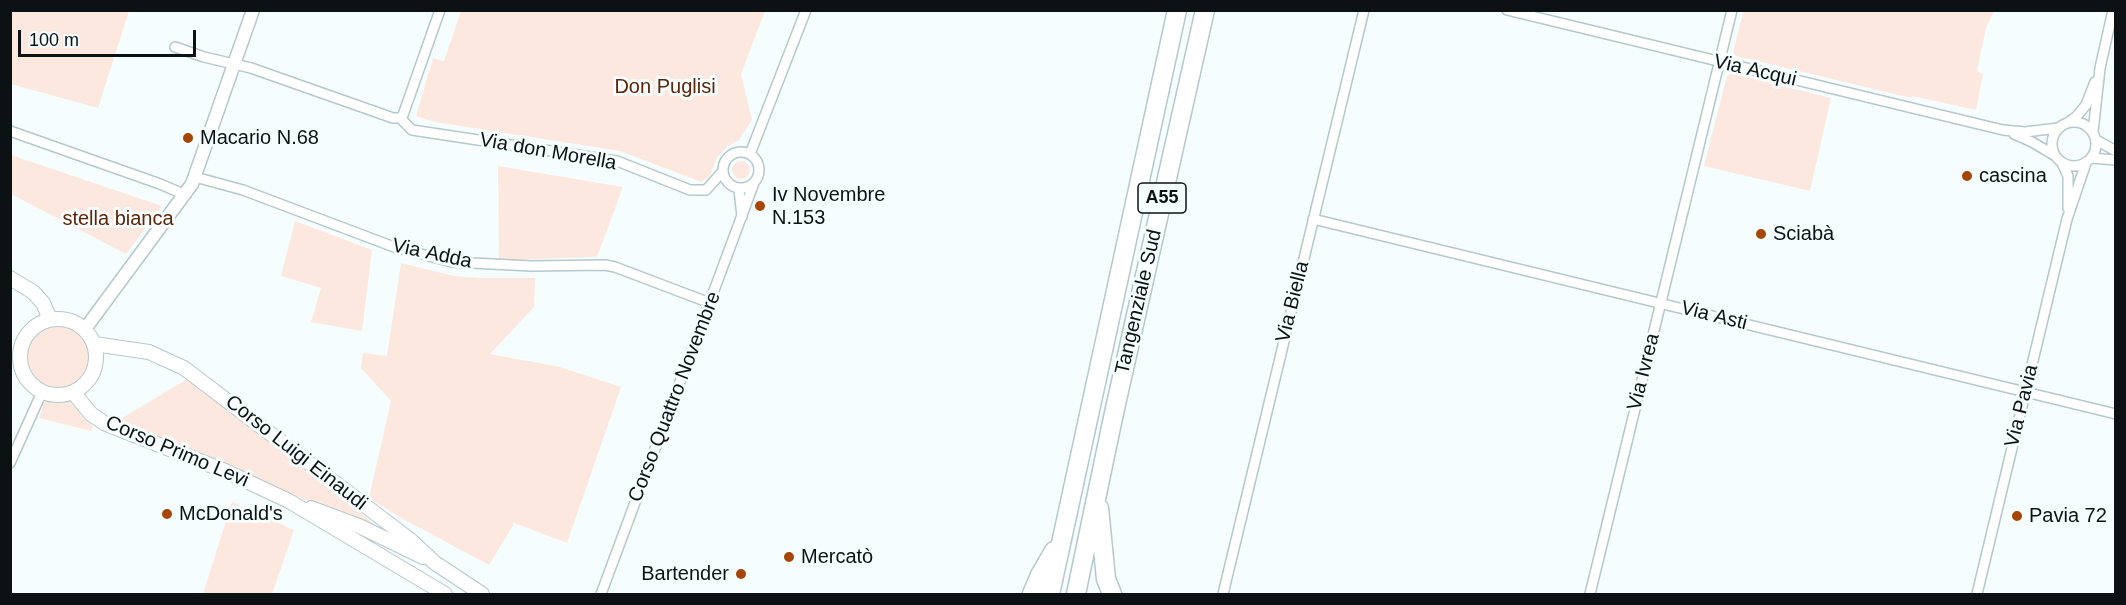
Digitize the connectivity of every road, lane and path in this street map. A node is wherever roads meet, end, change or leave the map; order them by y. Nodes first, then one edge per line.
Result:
1 (253, 10) edge
2 (440, 10) edge
3 (806, 10) edge
4 (1177, 10) edge
5 (1205, 10) edge
6 (1364, 10) edge
7 (1507, 10) edge
8 (1732, 10) edge
9 (2114, 10) edge
10 (1546, 15) edge
11 (176, 47) dead end
12 (1719, 63) junction
13 (235, 64) junction
14 (2100, 68) junction
15 (400, 118) junction
16 (2069, 122) junction
17 (2058, 128) junction
18 (2003, 130) junction
19 (10, 131) edge
20 (2094, 136) junction
21 (2115, 151) edge
22 (750, 154) junction
23 (2054, 155) junction
24 (2089, 160) junction
25 (2115, 160) edge
26 (2062, 163) junction
27 (723, 171) junction
28 (195, 177) junction
29 (754, 183) junction
30 (739, 189) junction
31 (186, 195) junction
32 (2068, 217) junction
33 (742, 219) junction
34 (1313, 219) junction
35 (10, 278) edge
36 (33, 292) junction
37 (710, 303) junction
38 (1661, 303) junction
39 (50, 319) junction
40 (35, 326) junction
41 (82, 327) junction
42 (94, 344) junction
43 (20, 350) junction
44 (10, 365) edge
45 (17, 372) edge
46 (42, 392) junction
47 (73, 392) junction
48 (2025, 393) junction
49 (2115, 414) edge
50 (10, 463) edge
51 (1098, 490) junction
52 (289, 501) junction
53 (1063, 536) junction
54 (435, 563) junction
55 (608, 575) junction
56 (445, 594) edge
57 (482, 594) edge
58 (601, 594) edge
59 (609, 594) edge
60 (1032, 594) edge
61 (1050, 594) edge
62 (1076, 594) edge
63 (1112, 594) edge
64 (1223, 594) edge
65 (1590, 594) edge
66 (1977, 594) edge

1 - 13 street
2 - 15 street
3 - 22 street
4 - 53 highway, Tangenziale Sud / A55
5 - 51 highway, Tangenziale Sud / A55
6 - 34 street, Via Biella
7 - 10 street, Via Acqui
8 - 12 street, Via Ivrea
9 - 14 street
10 - 12 street, Via Acqui
11 - 13 street, Via don Morella
12 - 18 street, Via Acqui
12 - 38 street, Via Ivrea
13 - 15 street, Via don Morella
13 - 28 street
14 - 16 street
14 - 20 street
15 - 27 street, Via don Morella
16 - 17 street
16 - 20 street
17 - 18 street, Via Acqui
17 - 23 street
18 - 23 street, Via Acqui
19 - 31 street
20 - 21 street
20 - 24 street
22 - 27 street
22 - 29 street
23 - 26 street
24 - 25 street
24 - 26 street
24 - 32 street, Via Pavia
26 - 32 street, Via Pavia
27 - 30 street
28 - 31 street
28 - 37 street, Via Adda
29 - 30 street
29 - 33 street, Corso Quattro Novembre
30 - 33 street, Corso Quattro Novembre
31 - 41 street
32 - 48 street, Via Pavia
33 - 37 street, Corso Quattro Novembre
34 - 38 street, Via Asti
34 - 64 street, Via Biella
35 - 36 main road
36 - 39 main road
36 - 40 main road
37 - 55 street, Corso Quattro Novembre
38 - 48 street, Via Asti
38 - 65 street, Via Ivrea
39 - 40 main road
39 - 41 main road
40 - 43 main road
41 - 42 main road
42 - 47 main road
42 - 54 main road, Corso Luigi Einaudi
43 - 44 main road
43 - 45 main road
45 - 46 main road
46 - 47 main road
46 - 50 street
47 - 52 main road, Corso Primo Levi
48 - 49 street, Via Asti
48 - 66 street, Via Pavia
51 - 62 highway, Tangenziale Sud / A55
51 - 63 highway
52 - 54 main road, Corso Primo Levi
52 - 56 main road, Corso Primo Levi
53 - 60 highway
53 - 61 highway, Tangenziale Sud / A55
54 - 57 main road, Corso Luigi Einaudi
55 - 58 street, Corso Quattro Novembre
55 - 59 street, Corso Quattro Novembre

